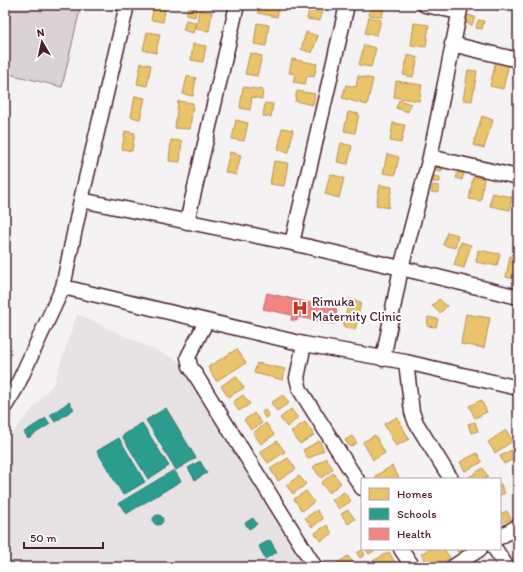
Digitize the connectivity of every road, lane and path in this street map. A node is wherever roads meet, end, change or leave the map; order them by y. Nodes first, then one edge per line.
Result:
1 (127, 5) edge
2 (237, 5) edge
3 (347, 5) edge
4 (425, 5) edge
5 (460, 9) edge
6 (452, 44) junction
7 (518, 60) edge
8 (430, 157) junction
9 (518, 177) edge
10 (81, 200) junction
11 (187, 222) junction
12 (292, 243) junction
13 (401, 268) junction
14 (63, 287) junction
15 (518, 297) edge
16 (206, 322) junction
17 (304, 344) junction
18 (383, 359) junction
19 (406, 362) junction
20 (518, 388) edge
21 (5, 406) edge
22 (450, 478) edge
23 (361, 486) edge
24 (518, 526) edge
25 (501, 536) edge
26 (402, 550) edge
27 (478, 550) edge
28 (497, 550) edge
29 (315, 567) edge
30 (413, 567) edge
31 (453, 567) edge
32 (507, 567) edge

1 - 10 street
2 - 11 street
3 - 12 street
4 - 5 street
5 - 6 street
6 - 7 street
6 - 8 street
8 - 9 street
8 - 13 street
10 - 11 street
10 - 14 street
11 - 12 street
12 - 13 street
13 - 15 street
13 - 18 street
14 - 16 street
14 - 21 street
16 - 17 street
16 - 29 street
17 - 18 street
17 - 23 street
18 - 19 street
19 - 20 street
19 - 22 street
24 - 25 street
26 - 30 street
27 - 31 street
28 - 32 street

